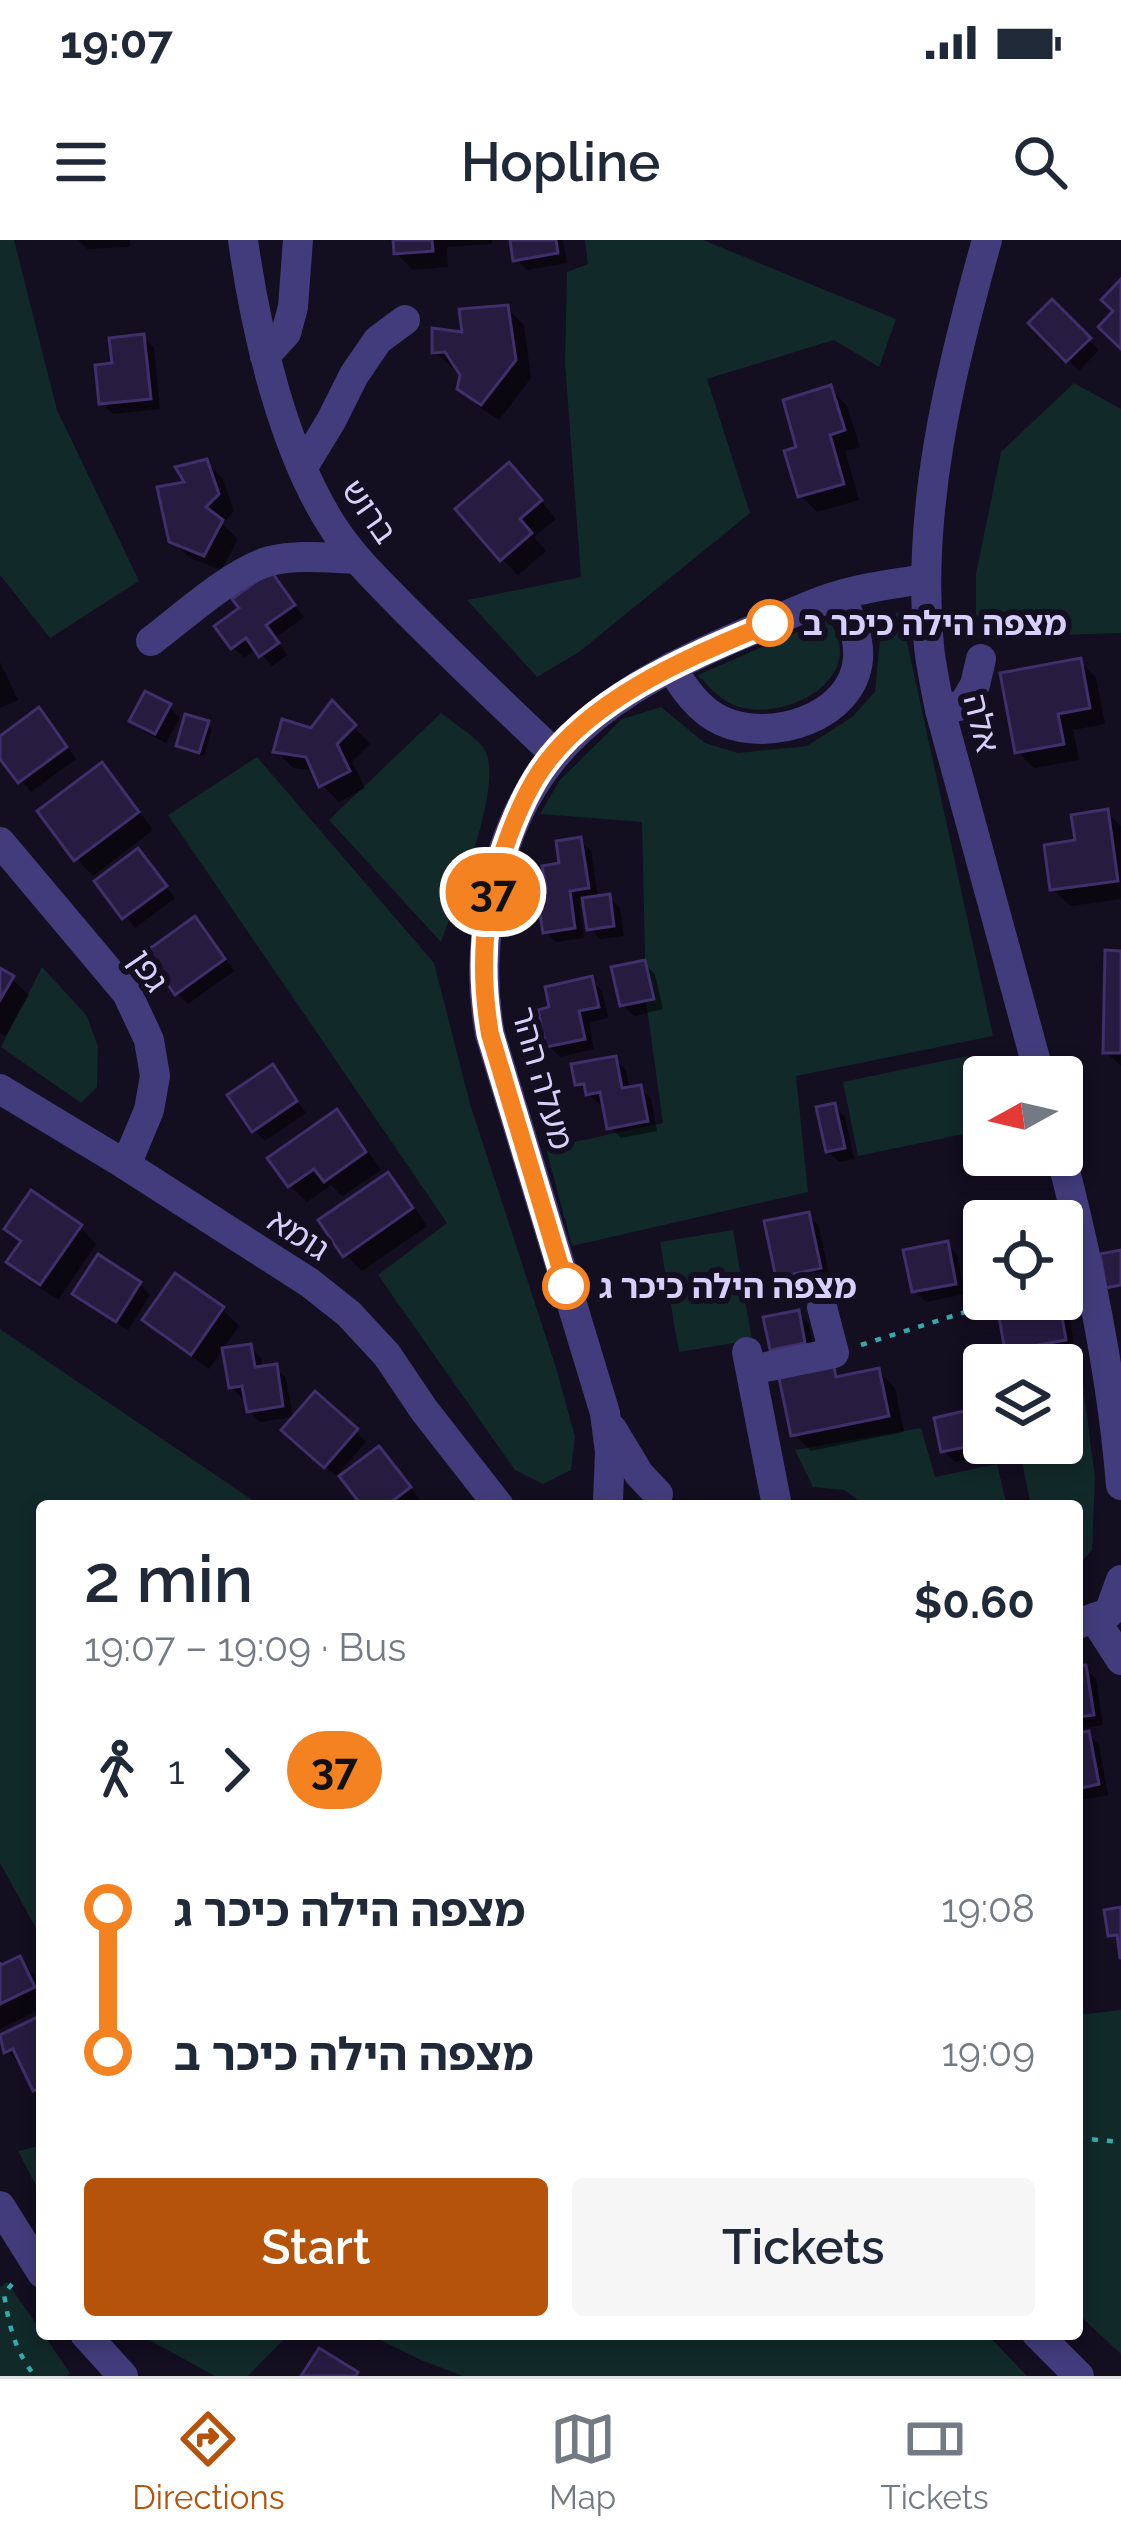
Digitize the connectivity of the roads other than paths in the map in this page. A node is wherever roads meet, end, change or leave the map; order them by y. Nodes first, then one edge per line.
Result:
1 (243, 240) edge
2 (298, 240) edge
3 (987, 240) edge
4 (405, 320) dead end
5 (266, 356) junction
6 (303, 467) junction
7 (357, 559) junction
8 (926, 579) junction
9 (840, 596) junction
10 (151, 641) dead end
11 (981, 659) dead end
12 (670, 667) junction
13 (940, 710) junction
14 (555, 754) junction
15 (0, 842) edge
16 (1034, 1056) edge
17 (0, 1089) edge
18 (126, 1165) junction
19 (1066, 1176) edge
20 (822, 1307) dead end
21 (604, 1413) junction
22 (1121, 1485) edge
23 (494, 1500) edge
24 (606, 1500) edge
25 (610, 1500) edge
26 (664, 1500) edge
27 (667, 1500) edge
28 (776, 1500) edge
29 (1120, 1587) edge
30 (1086, 1621) edge
31 (1121, 1660) edge
32 (0, 2206) edge
33 (36, 2264) edge
34 (89, 2340) edge
35 (1042, 2340) edge
36 (113, 2372) edge
37 (1079, 2376) edge

1 - 5 street, ברוש
2 - 5 street
3 - 8 street, אלה
4 - 6 street
5 - 6 street, ברוש
6 - 7 street, ברוש
7 - 10 street
7 - 14 street, ברוש
8 - 9 street, מעלה ההר
8 - 13 street, אלה
9 - 12 street, מעלה ההר
9 - 12 street
11 - 13 street
12 - 14 street, מעלה ההר
13 - 16 street, אלה
14 - 21 street, מעלה ההר
15 - 18 street, גפן
17 - 18 street, גומא
18 - 23 street, גומא
19 - 22 street
20 - 28 street
21 - 24 street, מעלה ההר
21 - 27 street, מעלה ההר
25 - 26 street
29 - 30 street
30 - 31 street
32 - 33 street
34 - 36 street
35 - 37 street

